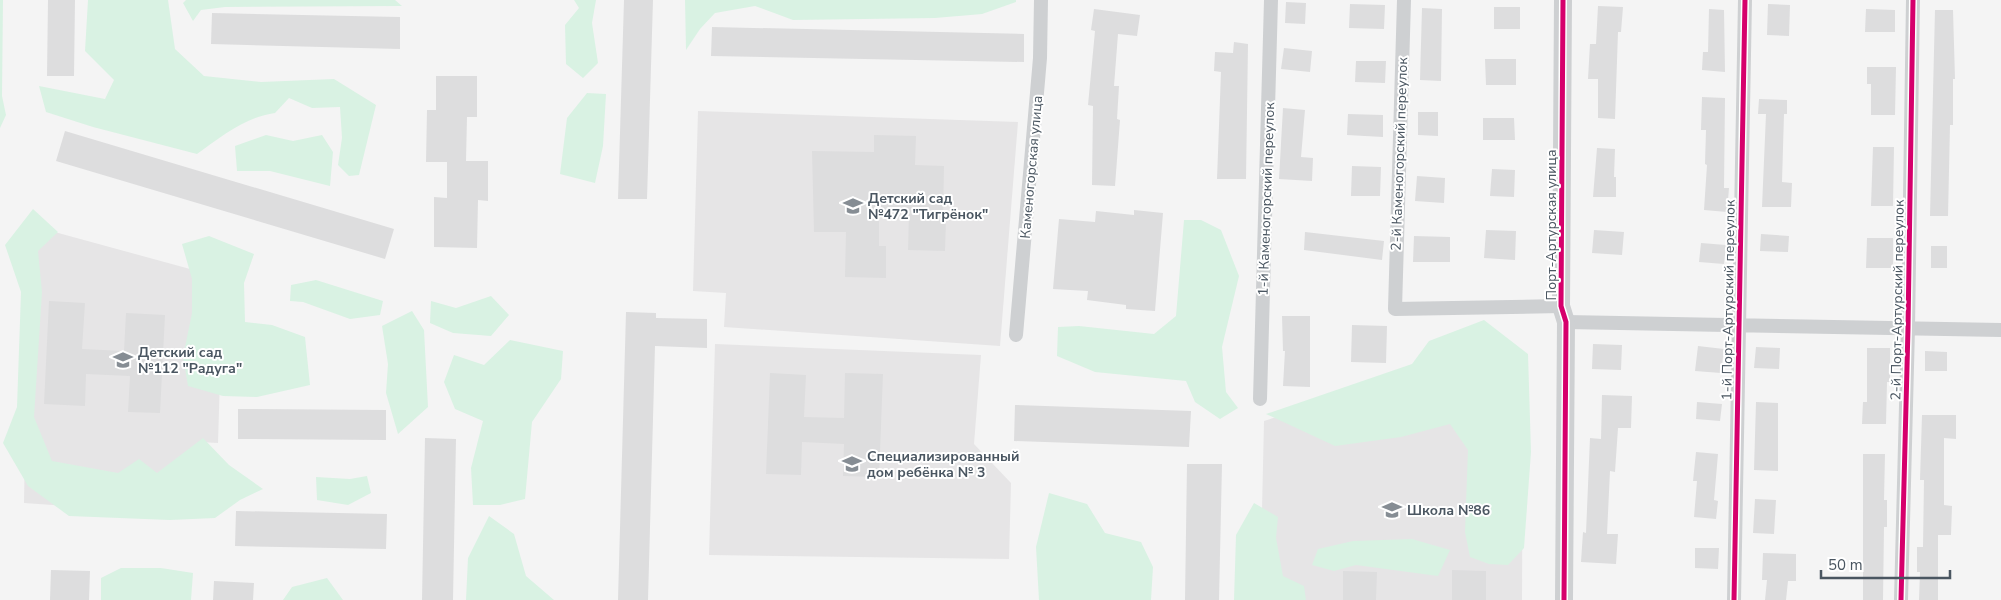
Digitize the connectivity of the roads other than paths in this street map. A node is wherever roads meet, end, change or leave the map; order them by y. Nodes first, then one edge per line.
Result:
1 (1041, 0) edge
2 (1271, 0) edge
3 (1404, 0) edge
4 (1563, 0) edge
5 (1745, 0) edge
6 (1913, 0) edge
7 (1564, 314) junction
8 (1739, 325) junction
9 (1908, 328) junction
10 (2001, 330) edge
11 (1016, 334) dead end
12 (1260, 399) dead end
13 (1564, 600) edge
14 (1734, 600) edge
15 (1901, 600) edge

1 - 11 street, Каменогорская улица
2 - 12 street, 1-й Каменогорский переулок
3 - 7 street, 2-й Каменогорский переулок
4 - 7 street, Порт-Артурская улица
5 - 8 street, 1-й Порт-Артурский переулок
6 - 9 street, 2-й Порт-Артурский переулок
7 - 8 street
7 - 13 street, Порт-Артурская улица
8 - 9 street
8 - 14 street, 1-й Порт-Артурский переулок
9 - 10 street
9 - 15 street, 2-й Порт-Артурский переулок

